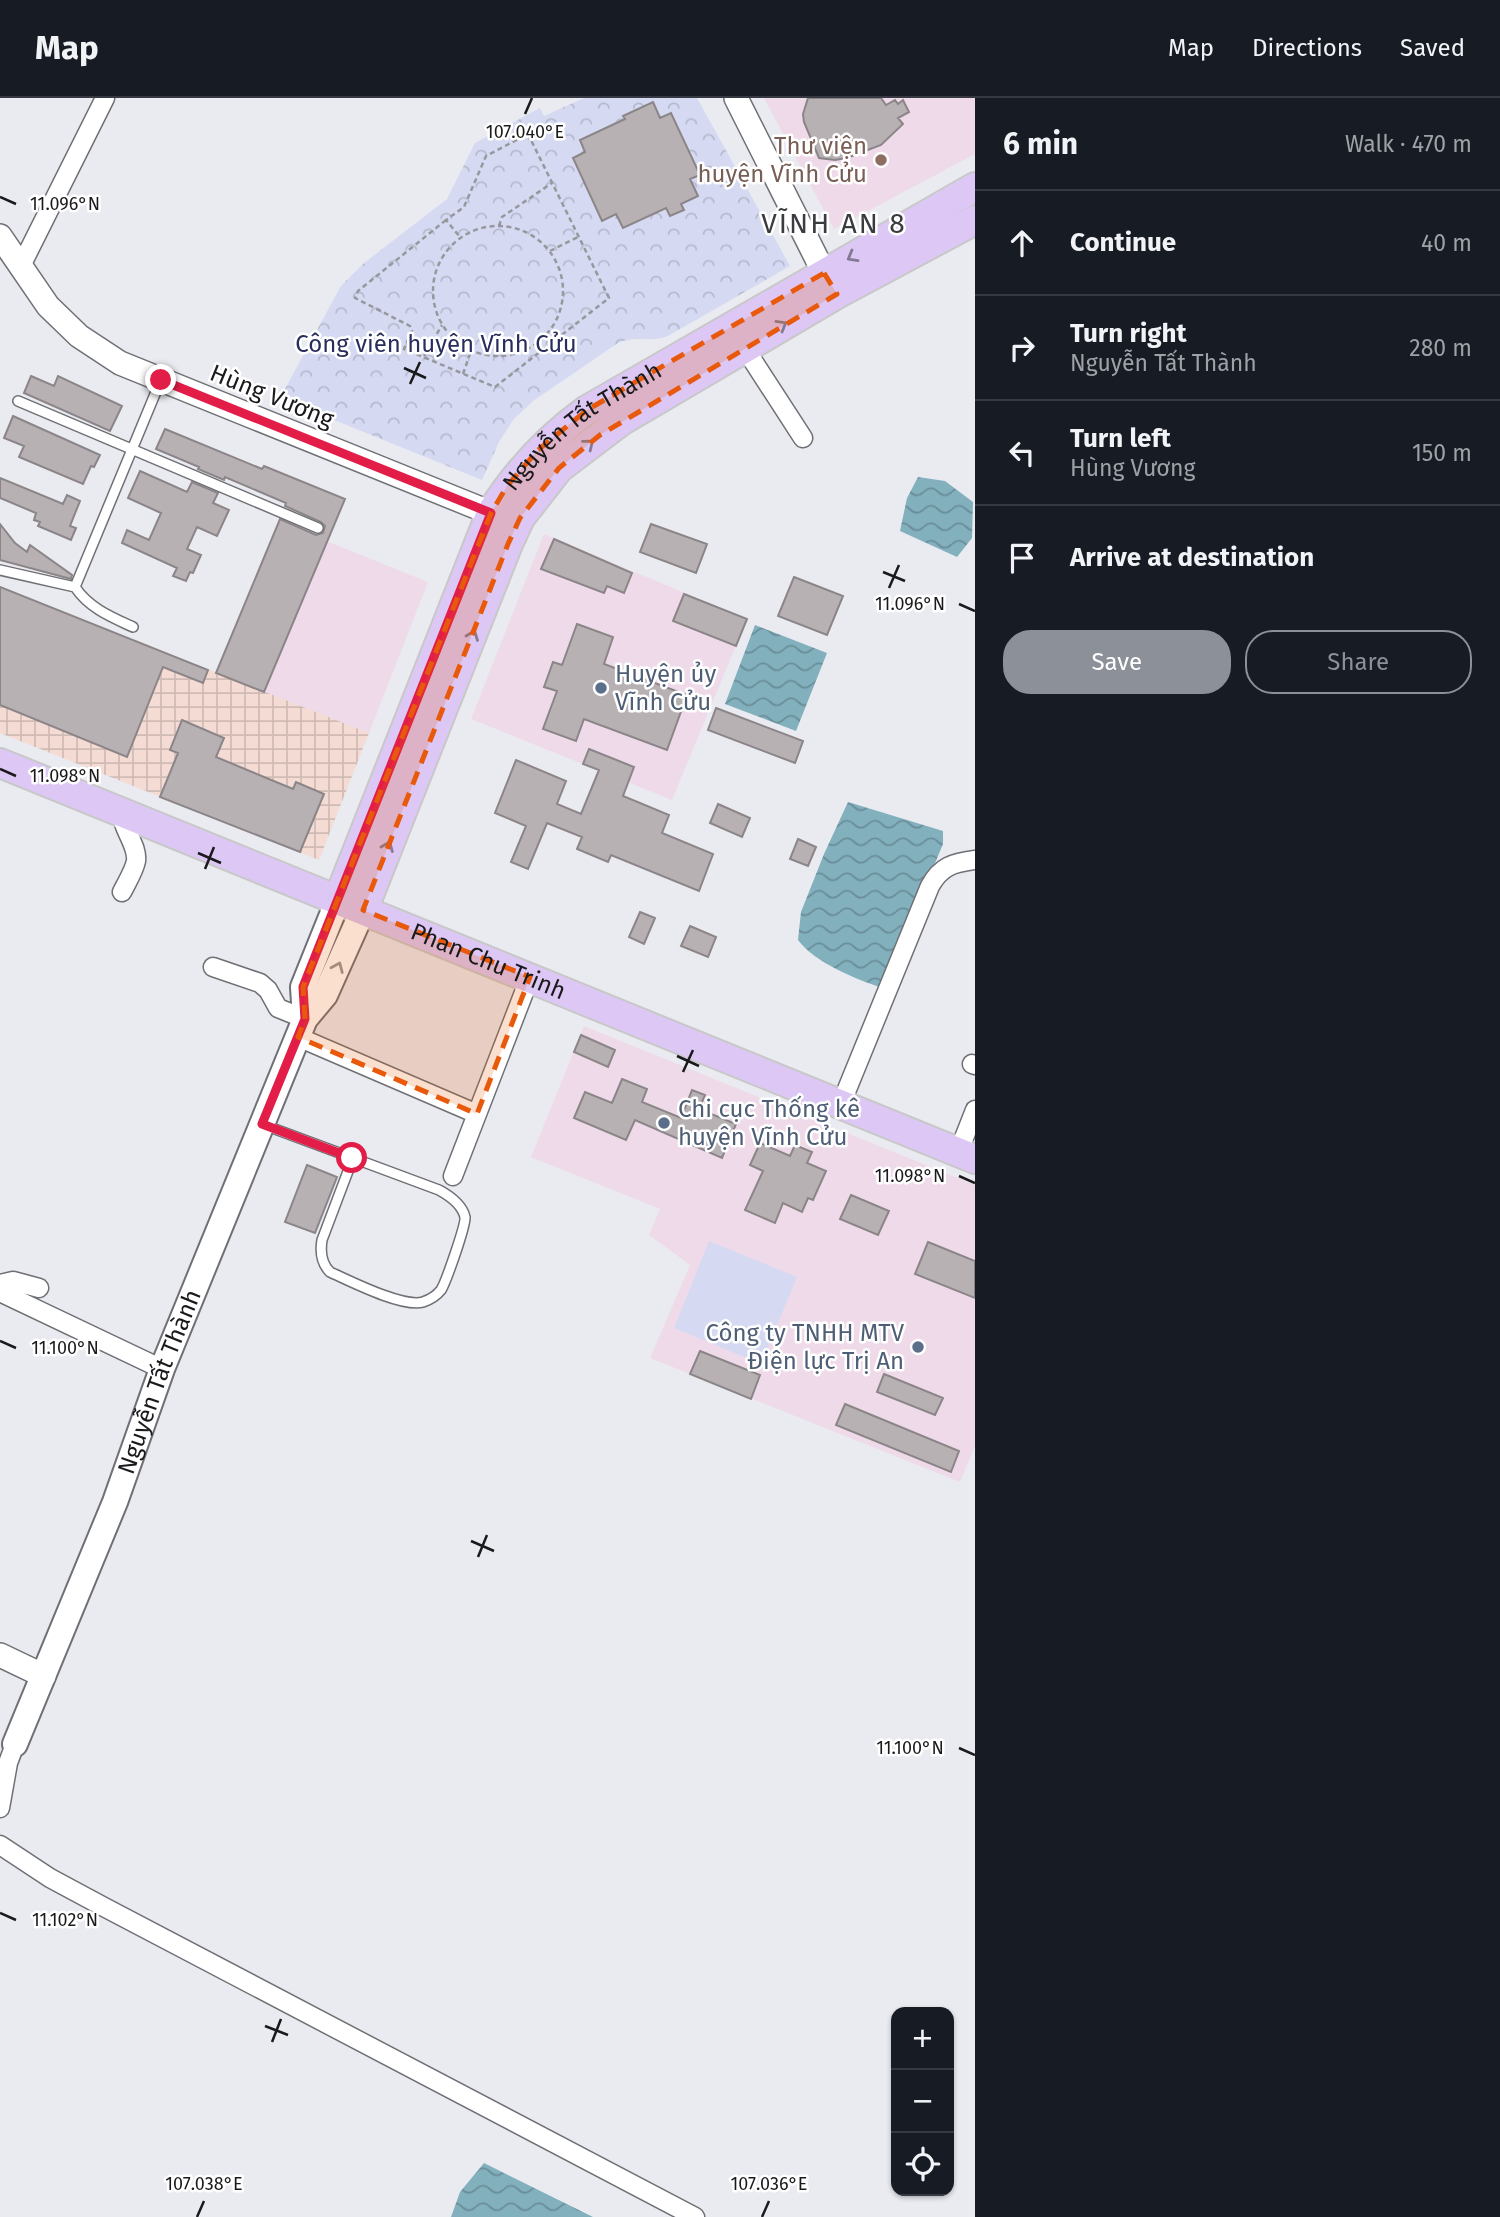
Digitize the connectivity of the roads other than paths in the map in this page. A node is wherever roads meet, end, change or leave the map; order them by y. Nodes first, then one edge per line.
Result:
1 (105, 98) edge
2 (736, 98) edge
3 (975, 187) edge
4 (975, 220) edge
5 (0, 236) edge
6 (20, 268) junction
7 (831, 283) junction
8 (744, 347) junction
9 (161, 380) junction
10 (18, 401) dead end
11 (803, 438) dead end
12 (132, 448) junction
13 (491, 513) junction
14 (318, 528) dead end
15 (490, 552) junction
16 (0, 570) edge
17 (75, 587) junction
18 (133, 627) dead end
19 (0, 763) edge
20 (122, 812) junction
21 (975, 860) edge
22 (122, 892) dead end
23 (350, 905) junction
24 (213, 967) dead end
25 (530, 976) junction
26 (302, 1028) junction
27 (841, 1104) junction
28 (975, 1110) edge
29 (477, 1114) junction
30 (262, 1124) junction
31 (967, 1156) edge
32 (352, 1158) junction
33 (453, 1176) dead end
34 (0, 1283) edge
35 (39, 1288) dead end
36 (0, 1292) edge
37 (162, 1369) junction
38 (0, 1655) edge
39 (44, 1676) junction
40 (15, 1744) joint
41 (0, 1808) edge
42 (0, 1845) edge
43 (695, 2217) edge

1 - 6 street
2 - 7 street
3 -> 7 main road, Nguyễn Tất Thành
4 - 7 main road, Nguyễn Tất Thành
5 - 6 street, Hùng Vương
6 - 9 street, Hùng Vương
8 -> 7 main road, Nguyễn Tất Thành
7 - 13 main road, Nguyễn Tất Thành
8 - 11 street
15 -> 8 main road, Nguyễn Tất Thành
9 - 12 lane
9 - 13 street, Hùng Vương
10 - 12 lane
12 - 14 lane
12 - 17 lane
13 - 15 main road, Nguyễn Tất Thành
15 - 23 main road, Nguyễn Tất Thành
16 - 17 lane
17 - 18 lane
19 - 20 main road, Phan Chu Trinh
20 - 22 street
20 - 23 main road, Phan Chu Trinh
21 - 27 street
23 - 25 main road, Phan Chu Trinh
23 - 26 main road, Nguyễn Tất Thành
24 - 26 street
25 - 27 main road, Phan Chu Trinh
25 - 29 street
26 - 29 street
26 - 30 main road, Nguyễn Tất Thành
27 - 31 main road, Phan Chu Trinh
28 - 31 street
29 - 33 street
30 - 32 lane
30 - 37 main road, Nguyễn Tất Thành
32 - 32 lane
34 - 35 street
36 - 37 street
37 - 39 main road, Nguyễn Tất Thành
38 - 39 street
39 - 40 main road, Nguyễn Tất Thành
40 - 41 street
42 - 43 street

